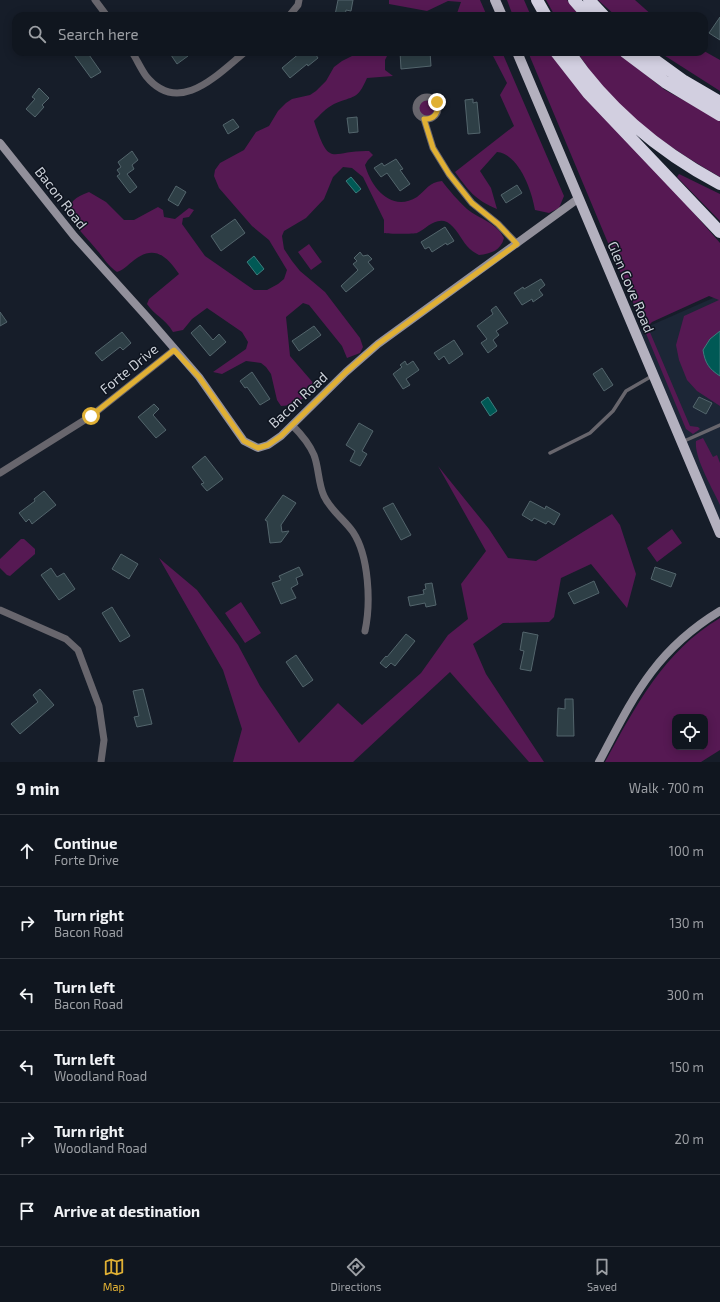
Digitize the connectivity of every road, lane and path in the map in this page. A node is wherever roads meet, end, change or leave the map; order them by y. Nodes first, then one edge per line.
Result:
1 (96, 0) edge
2 (299, 0) edge
3 (495, 0) edge
4 (531, 0) edge
5 (537, 0) edge
6 (574, 0) edge
7 (590, 0) edge
8 (104, 12) edge
9 (292, 12) edge
10 (500, 12) edge
11 (536, 12) edge
12 (544, 12) edge
13 (584, 12) edge
14 (600, 12) edge
15 (134, 56) edge
16 (240, 56) edge
17 (519, 56) edge
18 (559, 56) edge
19 (572, 56) edge
20 (630, 56) edge
21 (650, 56) edge
22 (720, 102) edge
23 (720, 115) edge
24 (424, 119) dead end
25 (0, 143) edge
26 (720, 184) edge
27 (579, 198) junction
28 (720, 232) edge
29 (517, 244) junction
30 (174, 350) junction
31 (653, 375) junction
32 (292, 425) junction
33 (720, 425) edge
34 (681, 442) junction
35 (550, 453) dead end
36 (0, 473) edge
37 (720, 533) edge
38 (0, 610) edge
39 (720, 611) edge
40 (365, 631) dead end
41 (101, 762) edge
42 (598, 762) edge

1 - 8 street
2 - 9 street
3 - 10 main road
4 - 11 highway
5 - 12 highway
6 - 13 highway
7 - 14 highway
15 - 16 street
17 - 27 main road, Glen Cove Road
18 - 28 highway
19 - 26 highway
20 - 23 highway
21 - 22 highway
24 - 29 street
25 - 30 street, Bacon Road
27 - 29 street, Bacon Road
27 - 31 main road, Glen Cove Road
29 - 32 street, Bacon Road
30 - 32 street, Bacon Road
30 - 36 street, Forte Drive
31 - 34 main road, Glen Cove Road
31 - 35 lane
32 - 40 street
33 - 34 lane
34 - 37 main road, Glen Cove Road
38 - 41 street
39 - 42 street

